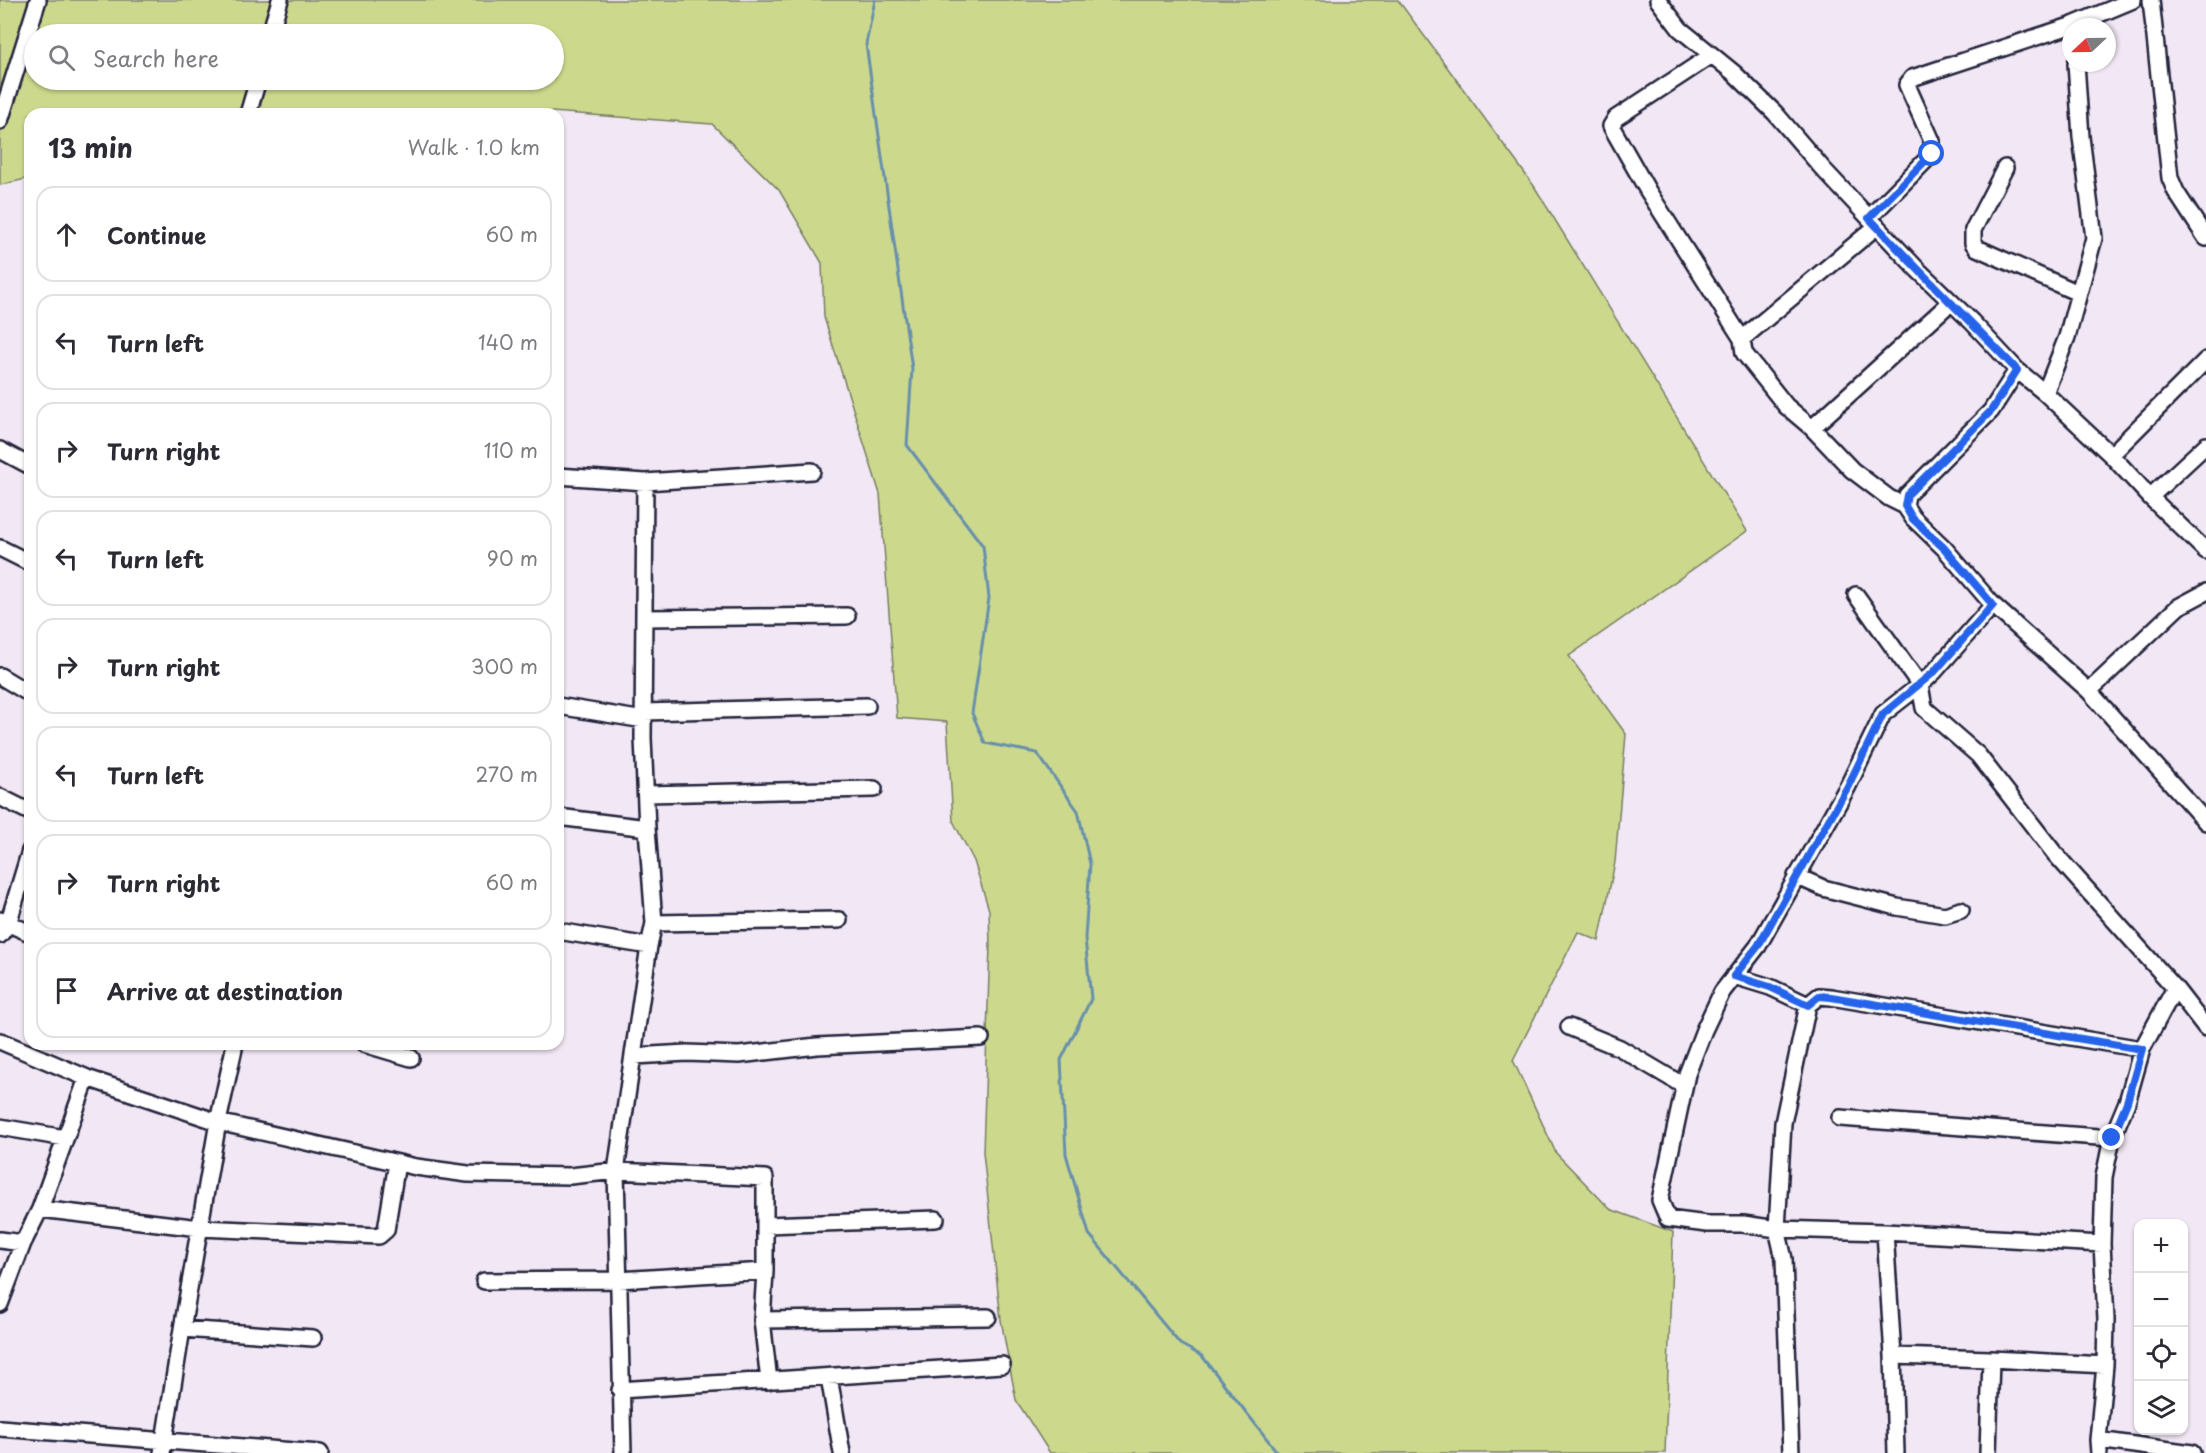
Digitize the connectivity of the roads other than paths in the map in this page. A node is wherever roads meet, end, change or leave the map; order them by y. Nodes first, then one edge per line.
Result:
1 (38, 0) edge
2 (280, 0) edge
3 (1658, 0) edge
4 (2133, 0) edge
5 (2151, 0) edge
6 (2091, 18) edge
7 (30, 24) edge
8 (273, 24) edge
9 (2062, 30) edge
10 (24, 45) edge
11 (1712, 55) junction
12 (2077, 72) edge
13 (255, 90) edge
14 (250, 108) edge
15 (0, 121) edge
16 (2005, 168) dead end
17 (1873, 222) junction
18 (2206, 238) edge
19 (2078, 293) junction
20 (1951, 302) junction
21 (1742, 339) junction
22 (2206, 360) edge
23 (2017, 370) junction
24 (2045, 393) junction
25 (1812, 428) junction
26 (2206, 445) edge
27 (0, 450) edge
28 (2111, 455) junction
29 (24, 463) edge
30 (812, 471) dead end
31 (564, 476) edge
32 (645, 482) junction
33 (2150, 497) junction
34 (1905, 506) junction
35 (0, 548) edge
36 (2206, 551) edge
37 (24, 560) edge
38 (2206, 592) edge
39 (1856, 594) dead end
40 (1993, 605) junction
41 (848, 616) dead end
42 (645, 618) junction
43 (0, 676) edge
44 (1920, 685) junction
45 (24, 690) edge
46 (2089, 691) junction
47 (867, 706) dead end
48 (564, 707) edge
49 (644, 716) junction
50 (874, 789) dead end
51 (646, 794) junction
52 (0, 797) edge
53 (24, 809) edge
54 (564, 818) edge
55 (2206, 822) edge
56 (646, 828) junction
57 (24, 868) edge
58 (1796, 876) junction
59 (1961, 910) dead end
60 (838, 920) dead end
61 (654, 923) junction
62 (3, 926) edge
63 (24, 931) edge
64 (564, 932) edge
65 (649, 946) junction
66 (1734, 976) junction
67 (2175, 988) junction
68 (1808, 1005) junction
69 (1569, 1027) dead end
70 (2206, 1028) edge
71 (981, 1038) dead end
72 (0, 1041) edge
73 (2142, 1049) junction
74 (234, 1050) edge
75 (384, 1050) edge
76 (634, 1056) junction
77 (411, 1058) dead end
78 (87, 1078) junction
79 (1684, 1086) junction
80 (1840, 1118) dead end
81 (218, 1122) junction
82 (0, 1127) edge
83 (65, 1138) junction
84 (2112, 1138) junction
85 (397, 1163) junction
86 (616, 1171) junction
87 (40, 1209) junction
88 (936, 1219) dead end
89 (765, 1225) junction
90 (200, 1228) junction
91 (1777, 1229) junction
92 (1885, 1232) junction
93 (0, 1240) edge
94 (23, 1243) junction
95 (2102, 1244) junction
96 (765, 1271) junction
97 (618, 1280) junction
98 (484, 1281) dead end
99 (0, 1304) edge
100 (988, 1317) dead end
101 (762, 1320) junction
102 (182, 1329) junction
103 (313, 1338) dead end
104 (1893, 1356) junction
105 (1990, 1359) junction
106 (1002, 1365) dead end
107 (2105, 1365) junction
108 (830, 1377) junction
109 (769, 1381) junction
110 (620, 1390) junction
111 (0, 1428) edge
112 (163, 1446) edge
113 (2098, 1446) edge
114 (320, 1453) edge
115 (623, 1453) edge
116 (842, 1453) edge
117 (1791, 1453) edge
118 (1896, 1453) edge
119 (1988, 1453) edge
120 (2192, 1453) edge

1 - 7 street
2 - 8 street
3 - 11 street
4 - 6 street
5 - 18 street
9 - 17 street
10 - 15 street
11 - 17 street
11 - 21 street
12 - 19 street
13 - 14 street
16 - 19 street
17 - 20 street
17 - 21 street
19 - 24 street
20 - 23 street
20 - 25 street
21 - 25 street
22 - 28 street
23 - 24 street
23 - 34 street
24 - 28 street
25 - 34 street
26 - 33 street
27 - 29 street
28 - 33 street
30 - 32 street
31 - 32 street
32 - 42 street
33 - 36 street
34 - 40 street
35 - 37 street
38 - 46 street
39 - 44 street
40 - 44 street
40 - 46 street
41 - 42 street
42 - 49 street
43 - 45 street
44 - 58 street
44 - 67 street
46 - 55 street
47 - 49 street
48 - 49 street
49 - 51 street
50 - 51 street
51 - 56 street
52 - 53 street
54 - 56 street
56 - 61 street
57 - 62 street
58 - 59 street
58 - 66 street
60 - 61 street
61 - 65 street
62 - 63 street
64 - 65 street
65 - 76 street
66 - 68 street
66 - 79 street
67 - 70 street
67 - 73 street
68 - 73 street
68 - 91 street
69 - 79 street
71 - 76 street
72 - 78 street
73 - 84 street
74 - 81 street
75 - 77 street
76 - 86 street
78 - 81 street
78 - 83 street
79 - 91 street
80 - 84 street
81 - 85 street
81 - 90 street
82 - 83 street
83 - 87 street
84 - 95 street
85 - 86 street
85 - 90 street
86 - 89 street
86 - 97 street
87 - 90 street
87 - 94 street
88 - 89 street
89 - 96 street
90 - 102 street
91 - 92 street
91 - 117 street
92 - 95 street
92 - 104 street
93 - 94 street
94 - 99 street
95 - 107 street
96 - 97 street
96 - 101 street
97 - 98 street
97 - 110 street
100 - 101 street
101 - 109 street
102 - 103 street
102 - 112 street
104 - 105 street
104 - 118 street
105 - 107 street
105 - 119 street
106 - 108 street
107 - 113 street
108 - 109 street
108 - 116 street
109 - 110 street
110 - 115 street
111 - 112 street
112 - 114 street
113 - 120 street

